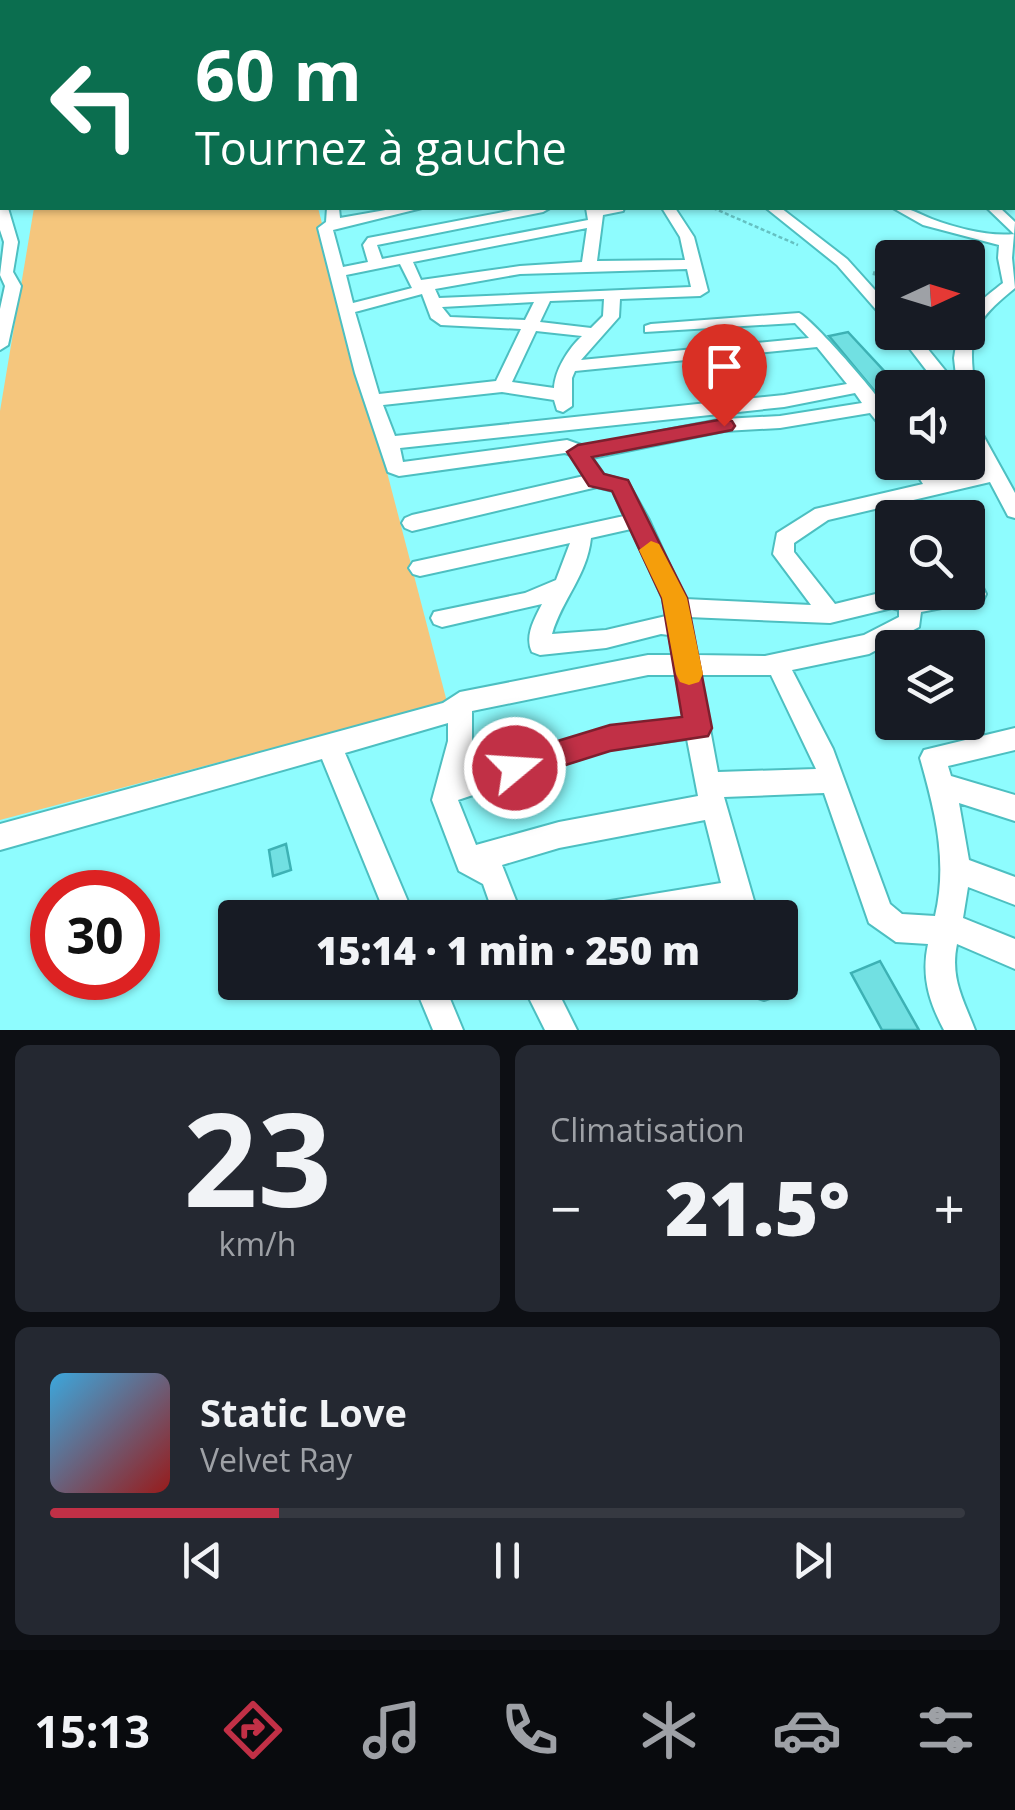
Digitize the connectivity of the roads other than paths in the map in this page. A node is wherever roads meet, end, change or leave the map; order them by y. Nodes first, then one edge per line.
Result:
1 (1, 210) edge
2 (394, 210) edge
3 (532, 210) edge
4 (670, 210) edge
5 (776, 210) edge
6 (904, 210) edge
7 (995, 210) edge
8 (593, 214) edge
9 (333, 216) edge
10 (1012, 236) edge
11 (405, 259) junction
12 (377, 264) junction
13 (694, 264) junction
14 (590, 266) junction
15 (338, 272) junction
16 (1013, 285) edge
17 (429, 292) junction
18 (544, 296) junction
19 (612, 296) junction
20 (875, 299) edge
21 (985, 306) edge
22 (346, 310) junction
23 (530, 325) junction
24 (652, 329) dead end
25 (595, 333) junction
26 (821, 342) junction
27 (0, 344) edge
28 (919, 350) edge
29 (569, 366) junction
30 (936, 370) edge
31 (502, 386) junction
32 (859, 387) junction
33 (561, 394) junction
34 (373, 400) junction
35 (874, 406) joint
36 (567, 422) junction
37 (390, 443) junction
38 (578, 452) junction
39 (985, 454) edge
40 (996, 474) junction
41 (597, 480) junction
42 (931, 480) edge
43 (937, 489) junction
44 (1015, 511) edge
45 (639, 520) junction
46 (412, 523) dead end
47 (581, 535) junction
48 (420, 568) dead end
49 (567, 585) junction
50 (875, 603) edge
51 (909, 610) edge
52 (830, 614) junction
53 (442, 618) dead end
54 (677, 618) junction
55 (688, 664) junction
56 (776, 664) junction
57 (460, 703) junction
58 (698, 728) junction
59 (1015, 739) edge
60 (329, 745) junction
61 (833, 781) junction
62 (942, 786) junction
63 (450, 790) junction
64 (711, 796) junction
65 (1015, 808) edge
66 (0, 837) edge
67 (469, 861) junction
68 (954, 868) junction
69 (1015, 890) edge
70 (394, 900) edge
71 (503, 900) edge
72 (740, 900) edge
73 (945, 928) junction
74 (1015, 954) edge
75 (436, 1000) edge
76 (546, 1000) edge
77 (448, 1030) edge
78 (562, 1030) edge
79 (960, 1030) edge

1 - 27 street
2 - 9 street
3 - 12 street
4 - 13 street
5 - 20 street
6 - 10 street
7 - 10 street
8 - 11 street
8 - 14 street
9 - 15 street
10 - 16 street
11 - 12 street
11 - 17 street
12 - 15 street
13 - 14 street
13 - 19 street
14 - 17 street
15 - 22 street
16 - 21 street
17 - 18 street
17 - 22 street
17 - 23 street
18 - 19 street
18 - 23 street
19 - 25 street
22 - 34 street
23 - 25 street
23 - 31 street
24 - 26 street
25 - 29 street
26 - 29 street
26 - 32 street
28 - 30 street
29 - 33 street
31 - 33 street
31 - 34 street
32 - 35 street
32 - 36 street
33 - 36 street
34 - 37 street
35 - 38 street
36 - 37 street
37 - 38 street
38 - 41 street
39 - 40 street
40 - 43 street
40 - 44 street
41 - 45 street
41 - 46 street
42 - 43 street
43 - 52 street
45 - 47 street
45 - 54 street
47 - 48 street
47 - 49 street
49 - 53 street
49 - 54 street
50 - 52 street
51 - 56 street
52 - 54 street
54 - 55 street
55 - 56 street
55 - 57 street
55 - 58 street
56 - 61 street
57 - 60 street
57 - 63 street
58 - 63 street
58 - 64 street
59 - 62 street
60 - 66 street
60 - 70 street
61 - 64 street
61 - 73 street
62 - 65 street
62 - 68 street
63 - 67 street
64 - 67 street
64 - 72 street
67 - 71 street
68 - 69 street
68 - 73 street
73 - 74 street
73 - 79 street
75 - 77 street
76 - 78 street

